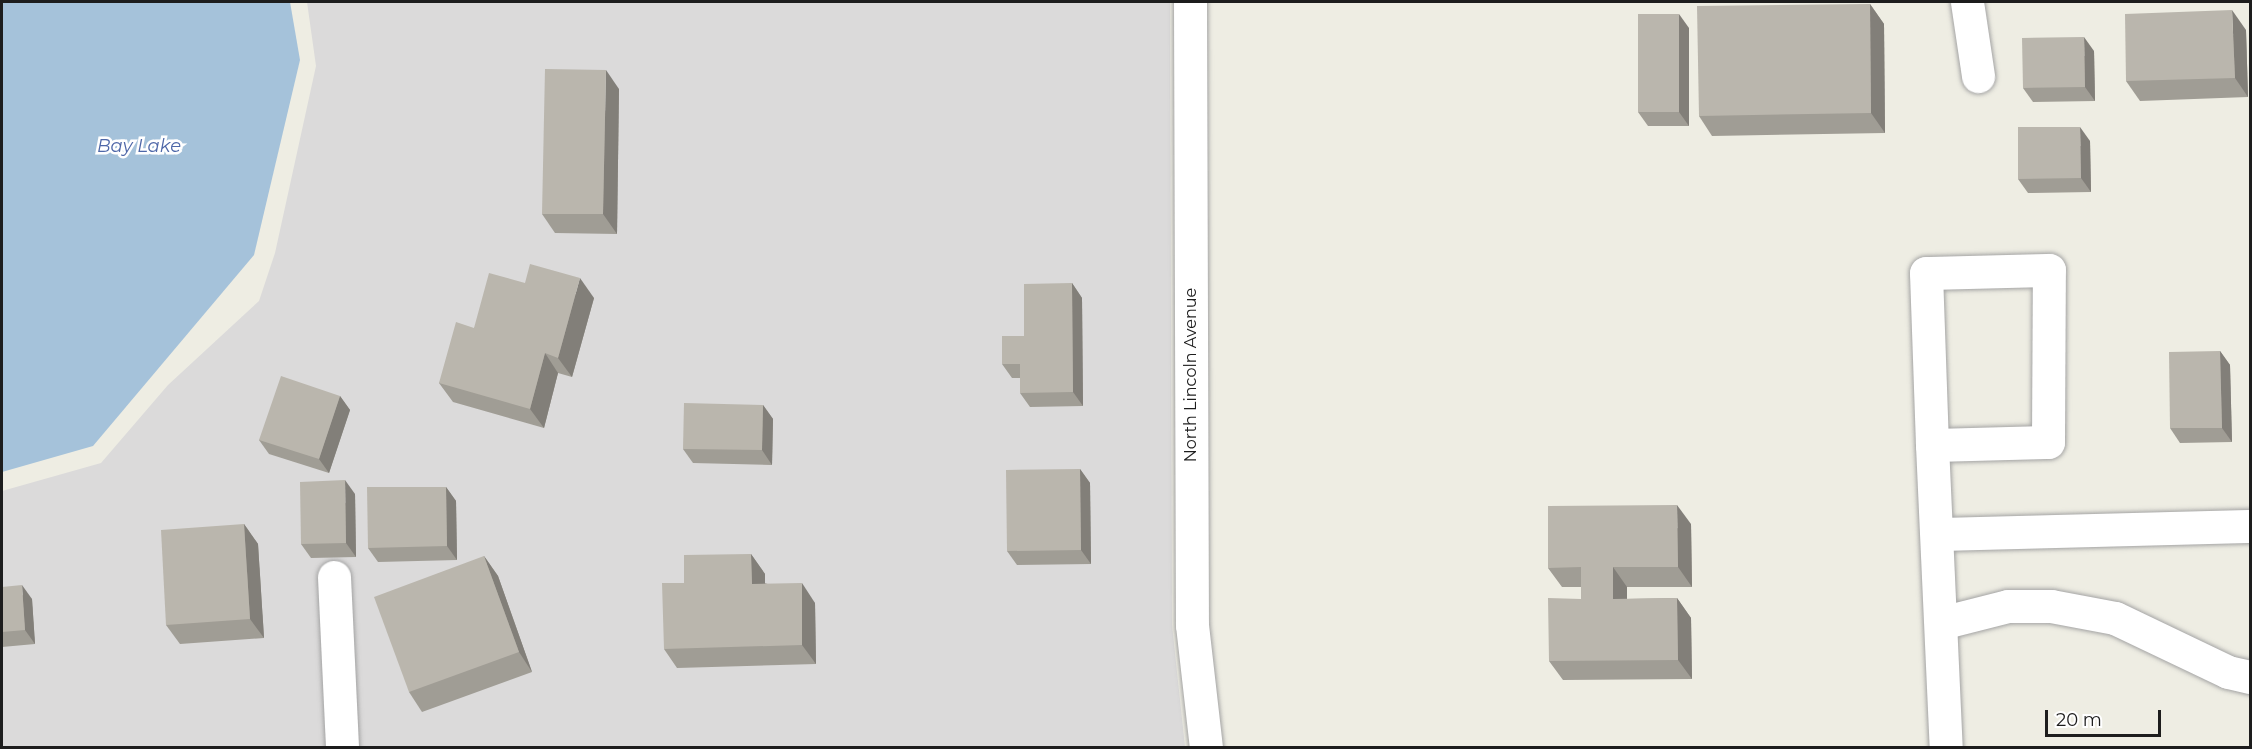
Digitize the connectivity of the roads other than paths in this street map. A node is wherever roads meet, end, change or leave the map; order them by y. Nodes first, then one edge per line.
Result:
1 (1190, 2) edge
2 (1967, 2) edge
3 (1978, 76) dead end
4 (1932, 445) junction
5 (2250, 526) edge
6 (1938, 534) junction
7 (334, 577) dead end
8 (1941, 623) junction
9 (2250, 677) edge
10 (342, 747) edge
11 (1206, 747) edge
12 (1946, 747) edge

1 - 11 street, North Lincoln Avenue
2 - 3 street
4 - 4 street
4 - 6 street
5 - 6 street
6 - 8 street
7 - 10 street
8 - 9 street
8 - 12 street

